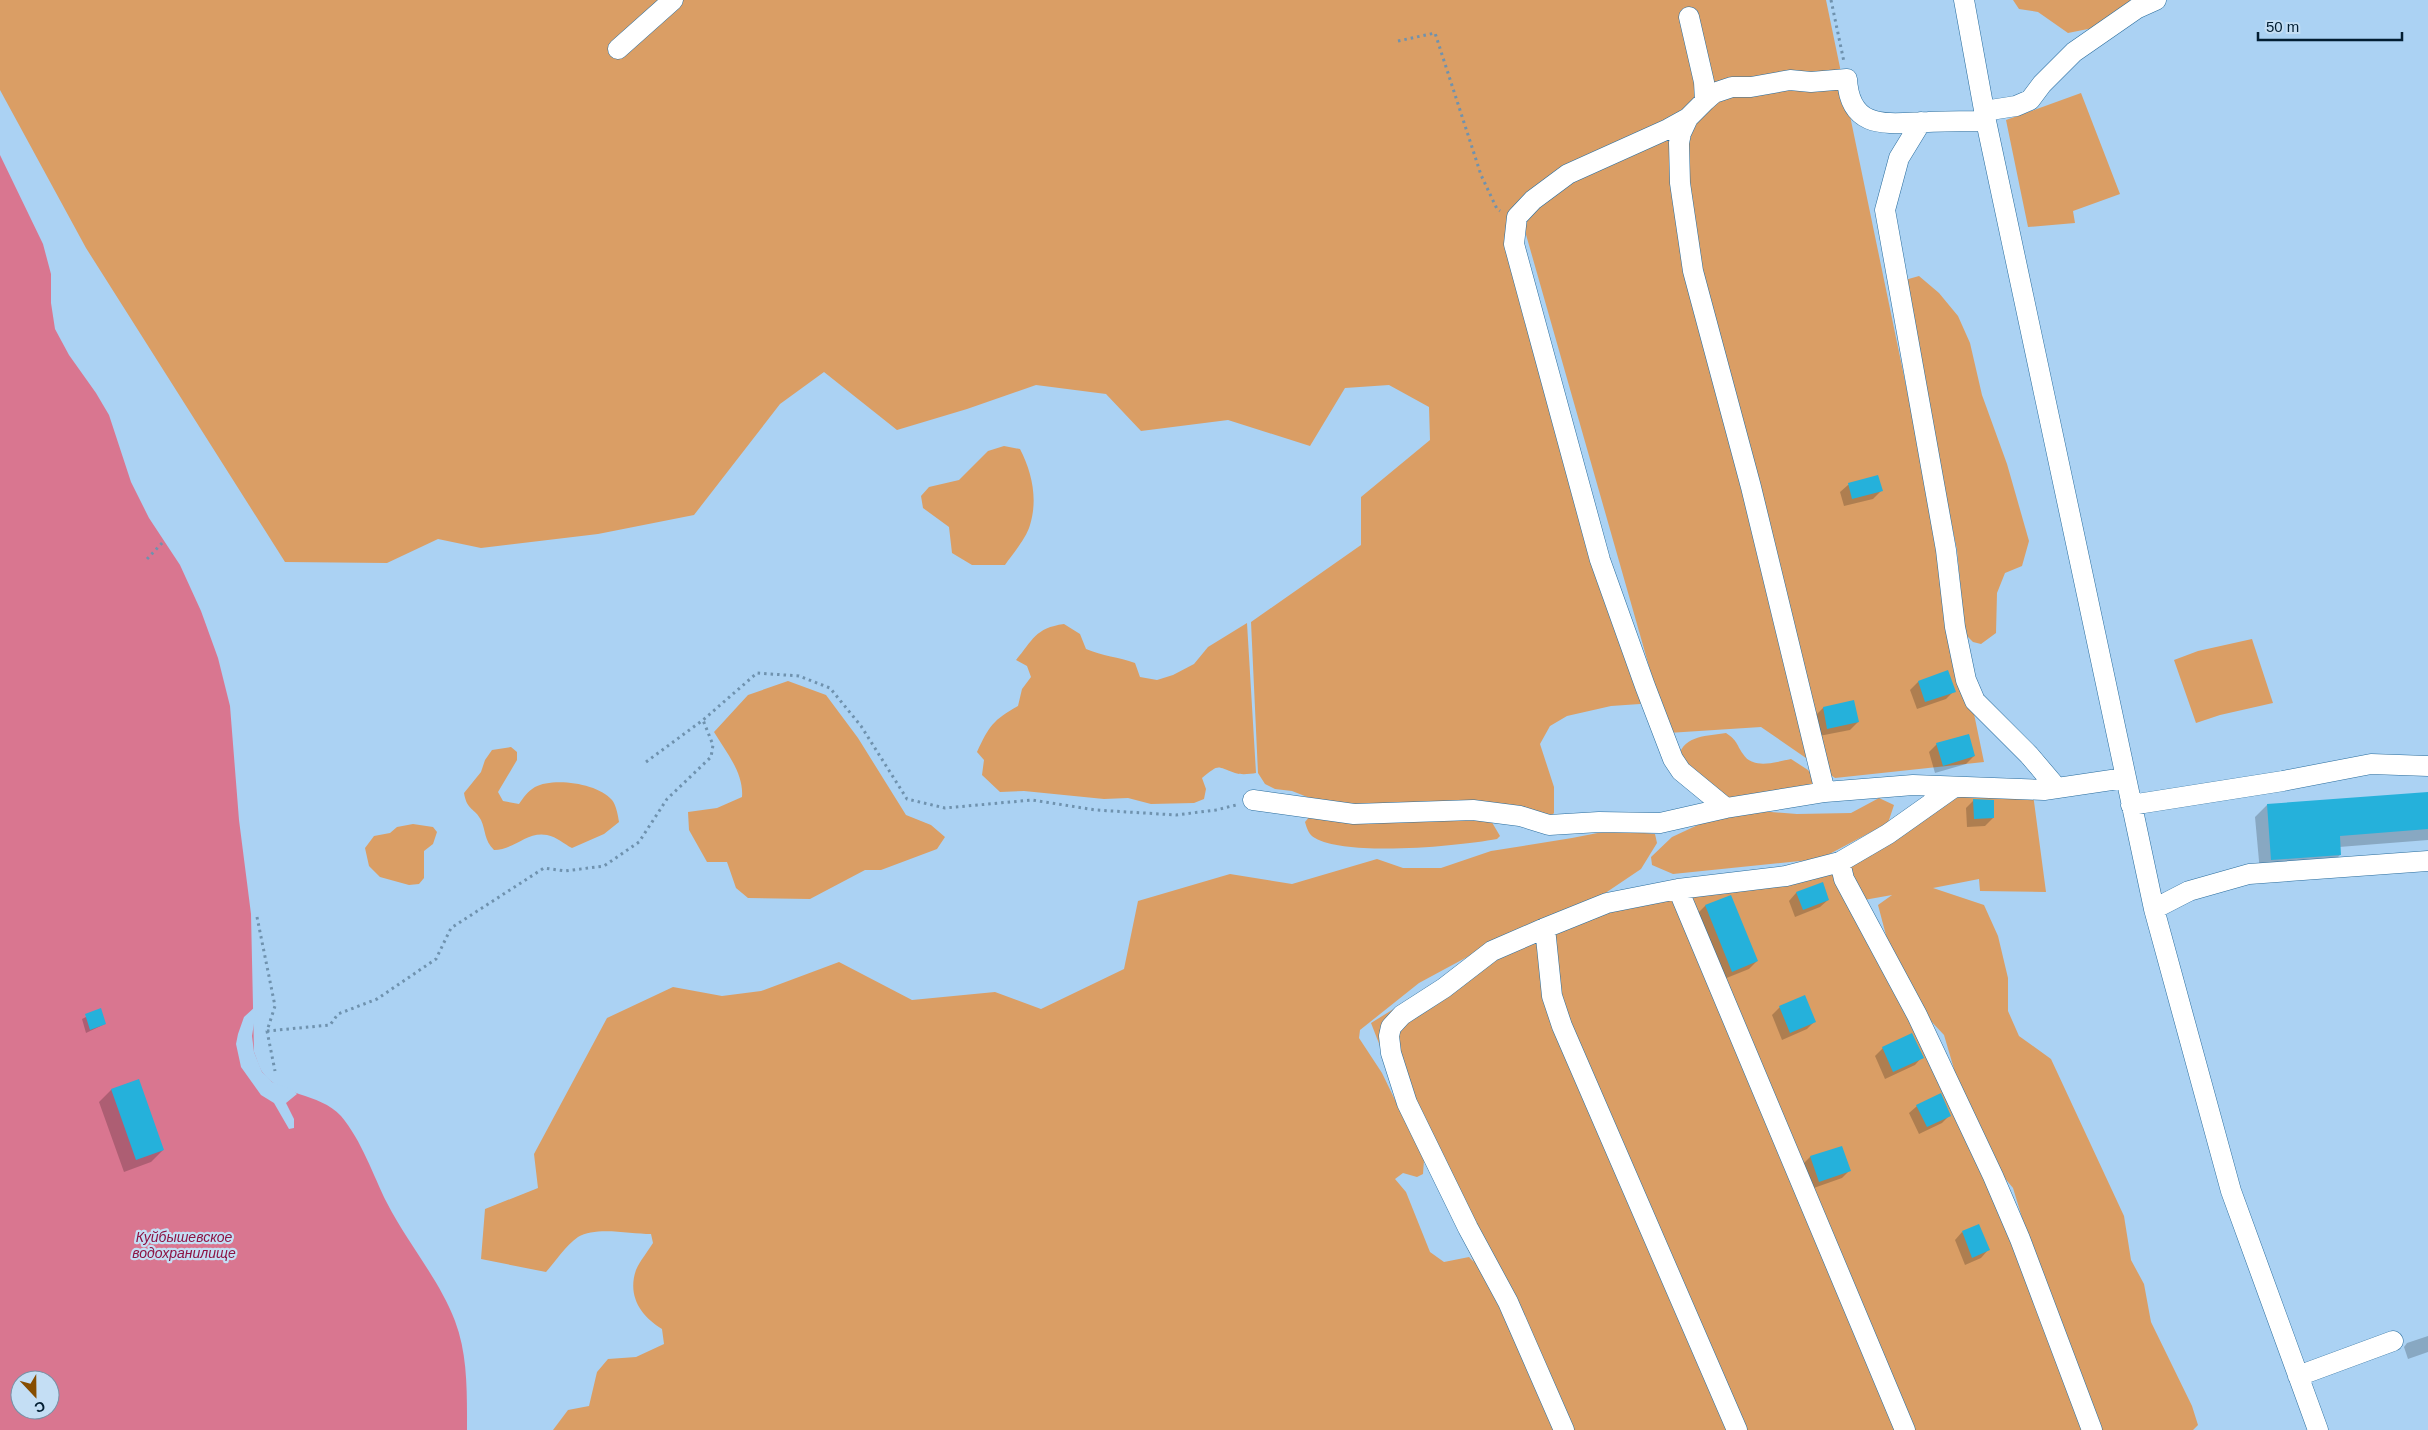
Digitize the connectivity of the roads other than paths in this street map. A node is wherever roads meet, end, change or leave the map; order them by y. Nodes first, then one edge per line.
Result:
1 (674, 0) edge
2 (1964, 0) edge
3 (2156, 0) edge
4 (1689, 17) dead end
5 (618, 49) dead end
6 (1705, 101) junction
7 (1985, 116) junction
8 (1688, 118) junction
9 (1921, 122) junction
10 (2428, 766) edge
11 (2125, 778) junction
12 (1953, 788) junction
13 (2057, 788) junction
14 (1825, 792) junction
15 (1253, 800) road end
16 (2131, 805) junction
17 (1726, 808) junction
18 (2428, 861) edge
19 (1840, 862) junction
20 (1678, 889) junction
21 (2154, 909) junction
22 (1545, 928) junction
23 (2393, 1341) dead end
24 (2298, 1376) junction
25 (1564, 1430) edge
26 (1737, 1430) edge
27 (1905, 1430) edge
28 (2092, 1430) edge
29 (2318, 1430) edge

1 - 5 street
2 - 7 street
3 - 7 street
4 - 6 street
6 - 8 street
6 - 9 street
7 - 9 street
7 - 11 street
8 - 14 street
8 - 17 street
9 - 13 street
10 - 16 street
11 - 13 street
11 - 16 street
12 - 13 street
12 - 14 street
12 - 19 street
14 - 17 street
15 - 17 street
16 - 21 street
18 - 21 street
19 - 20 street
19 - 28 street
20 - 22 street
20 - 27 street
21 - 24 street
22 - 25 street
22 - 26 street
23 - 24 street
24 - 29 street

